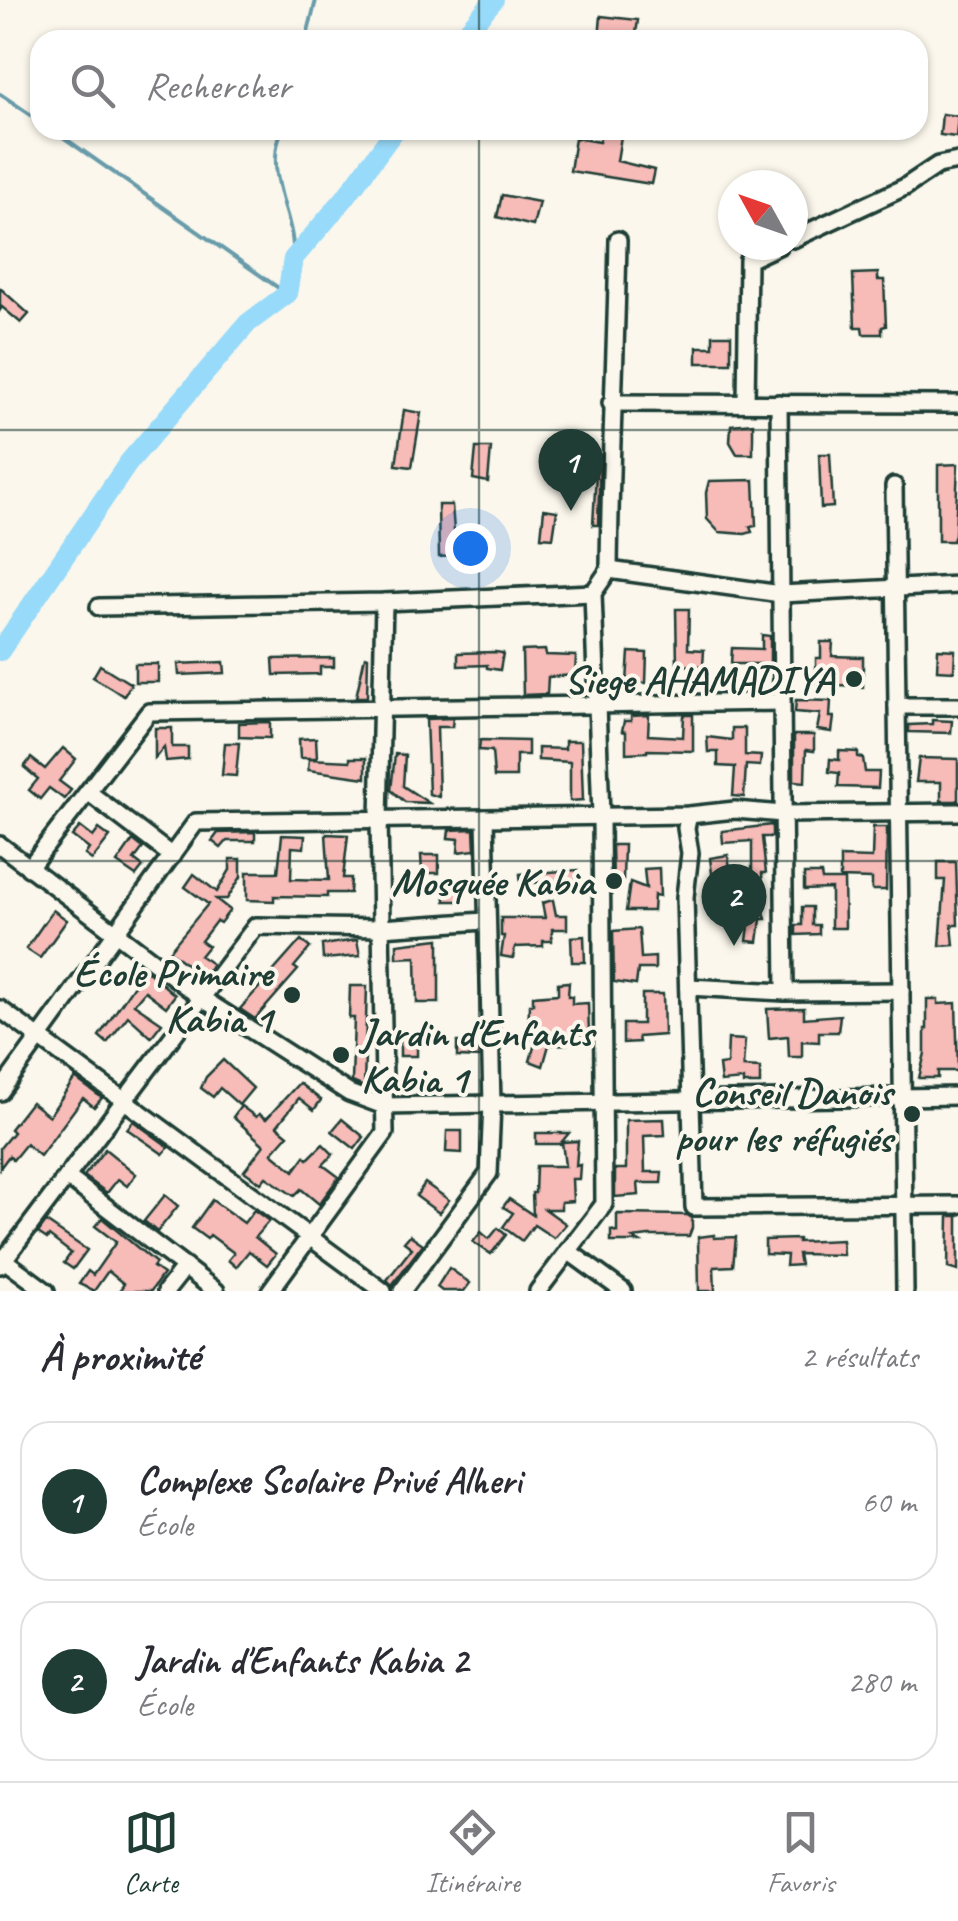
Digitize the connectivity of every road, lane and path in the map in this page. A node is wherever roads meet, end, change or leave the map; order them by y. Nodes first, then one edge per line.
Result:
1 (958, 161) edge
2 (808, 232) edge
3 (618, 240) dead end
4 (748, 260) edge
5 (746, 402) junction
6 (611, 403) junction
7 (778, 403) junction
8 (958, 404) edge
9 (894, 486) dead end
10 (608, 570) junction
11 (958, 585) edge
12 (896, 589) junction
13 (593, 593) junction
14 (781, 594) junction
15 (384, 602) junction
16 (100, 608) dead end
17 (782, 702) junction
18 (597, 706) junction
19 (897, 706) junction
20 (958, 706) edge
21 (381, 710) junction
22 (88, 792) junction
23 (899, 812) junction
24 (958, 812) edge
25 (783, 814) junction
26 (601, 816) junction
27 (689, 816) junction
28 (485, 818) junction
29 (379, 819) junction
30 (0, 845) edge
31 (172, 856) junction
32 (30, 868) junction
33 (485, 921) junction
34 (381, 928) junction
35 (115, 934) junction
36 (688, 987) junction
37 (901, 991) junction
38 (785, 992) junction
39 (203, 999) junction
40 (0, 1008) edge
41 (39, 1038) junction
42 (0, 1092) edge
43 (958, 1096) edge
44 (902, 1097) junction
45 (126, 1100) junction
46 (691, 1101) junction
47 (602, 1102) junction
48 (492, 1104) junction
49 (384, 1106) junction
50 (67, 1178) junction
51 (958, 1204) edge
52 (904, 1206) junction
53 (311, 1237) junction
54 (568, 1251) junction
55 (1, 1261) edge
56 (185, 1267) junction
57 (595, 1271) junction
58 (46, 1291) edge
59 (166, 1291) edge
60 (216, 1291) edge
61 (270, 1291) edge
62 (382, 1291) edge
63 (402, 1291) edge
64 (538, 1291) edge
65 (601, 1291) edge
66 (623, 1291) edge
67 (904, 1291) edge

1 - 2 street
3 - 6 street
4 - 5 street
5 - 6 street
5 - 7 street
6 - 10 street
7 - 8 street
7 - 14 street
9 - 12 street
10 - 13 street
10 - 14 street
11 - 12 street
12 - 14 street
12 - 19 street
13 - 15 street
13 - 18 street
14 - 17 street
15 - 16 street
15 - 21 street
17 - 18 street
17 - 25 street
18 - 21 street
18 - 26 street
19 - 20 street
19 - 23 street
21 - 22 street
21 - 29 street
22 - 31 street
22 - 32 street
23 - 24 street
23 - 25 street
23 - 37 street
25 - 27 street
25 - 38 street
26 - 27 street
26 - 28 street
26 - 47 street
27 - 36 street
28 - 29 street
28 - 33 street
29 - 31 street
29 - 34 street
30 - 32 street
31 - 35 street
32 - 35 street
33 - 34 street
33 - 48 street
34 - 39 street
34 - 49 street
35 - 39 street
35 - 41 street
36 - 38 street
36 - 46 street
37 - 38 street
37 - 44 street
39 - 45 street
39 - 49 street
40 - 41 street
41 - 42 street
41 - 45 street
43 - 44 street
44 - 46 street
44 - 52 street
45 - 50 street
45 - 53 street
46 - 47 street
46 - 52 street
47 - 48 street
47 - 54 street
48 - 49 street
48 - 63 street
49 - 53 street
50 - 55 street
50 - 56 street
51 - 52 street
52 - 67 street
53 - 61 street
53 - 62 street
54 - 57 street
54 - 64 street
55 - 58 street
56 - 59 street
56 - 60 street
57 - 65 street
57 - 66 street

